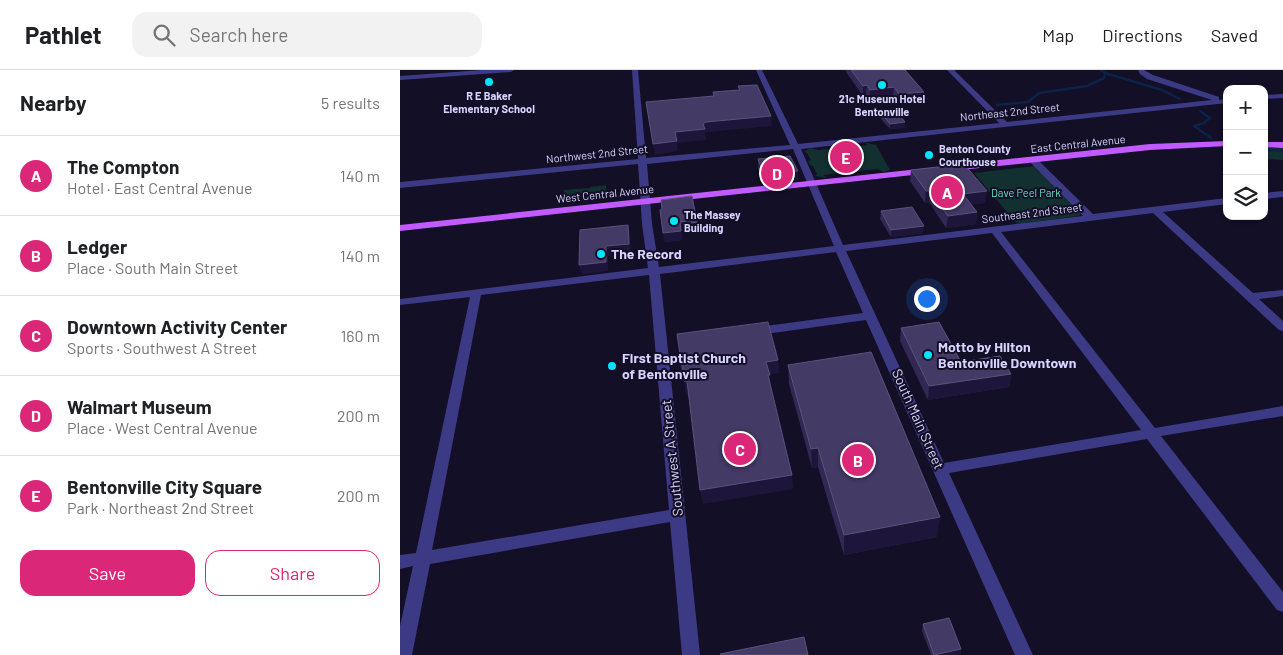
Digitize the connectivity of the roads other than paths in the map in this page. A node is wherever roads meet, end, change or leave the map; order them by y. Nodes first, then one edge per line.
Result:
1 (410, 70) edge
2 (512, 70) edge
3 (635, 70) edge
4 (759, 70) edge
5 (950, 70) edge
6 (1141, 70) edge
7 (403, 78) edge
8 (1283, 96) edge
9 (1268, 98) edge
10 (1223, 100) edge
11 (1223, 101) edge
12 (1004, 124) junction
13 (1223, 143) edge
14 (1268, 144) edge
15 (1283, 145) edge
16 (795, 146) junction
17 (1033, 160) junction
18 (643, 161) junction
19 (944, 169) edge
20 (934, 170) edge
21 (813, 183) junction
22 (400, 185) edge
23 (1283, 194) edge
24 (1268, 196) edge
25 (646, 202) junction
26 (1223, 202) edge
27 (1155, 210) junction
28 (1091, 218) junction
29 (400, 228) edge
30 (995, 230) junction
31 (840, 249) junction
32 (654, 272) junction
33 (476, 293) junction
34 (1283, 293) edge
35 (1252, 298) junction
36 (400, 302) edge
37 (870, 316) junction
38 (1283, 327) edge
39 (760, 331) edge
40 (1283, 411) edge
41 (1151, 433) junction
42 (940, 469) junction
43 (678, 515) junction
44 (422, 558) junction
45 (400, 562) edge
46 (1283, 605) edge
47 (404, 655) edge
48 (691, 655) edge
49 (1024, 655) edge

1 - 7 street
2 - 7 street
3 - 18 street, Southwest A Street
4 - 16 street, South Main Street
5 - 12 street
6 - 10 street
8 - 9 street
11 - 12 street, Northeast 2nd Street
12 - 16 street, Northeast 2nd Street
13 - 17 main road, East Central Avenue
14 - 15 main road
16 - 18 street, Northwest 2nd Street
16 - 21 street, South Main Street
17 - 19 main road, East Central Avenue
17 - 28 street
18 - 22 street, Northwest 2nd Street
18 - 25 street, Southwest A Street
20 - 21 main road
21 - 25 main road, West Central Avenue
21 - 31 street, South Main Street
23 - 24 street
25 - 29 main road, West Central Avenue
25 - 32 street, Southwest A Street
26 - 27 street, Southeast 2nd Street
27 - 28 street, Southeast 2nd Street
27 - 35 street
28 - 30 street, Southeast 2nd Street
30 - 31 street, Southeast 2nd Street
30 - 41 street
31 - 32 street, Southeast 2nd Street
31 - 37 street, South Main Street
32 - 33 street, Southeast 2nd Street
32 - 43 street, Southwest A Street
33 - 36 street, Southeast 2nd Street
33 - 44 street
34 - 35 street
35 - 38 street
37 - 39 street
37 - 42 street, South Main Street
40 - 41 street
41 - 42 street
41 - 46 street
42 - 49 street, South Main Street
43 - 44 street
43 - 48 street, Southwest A Street
44 - 45 street
44 - 47 street

